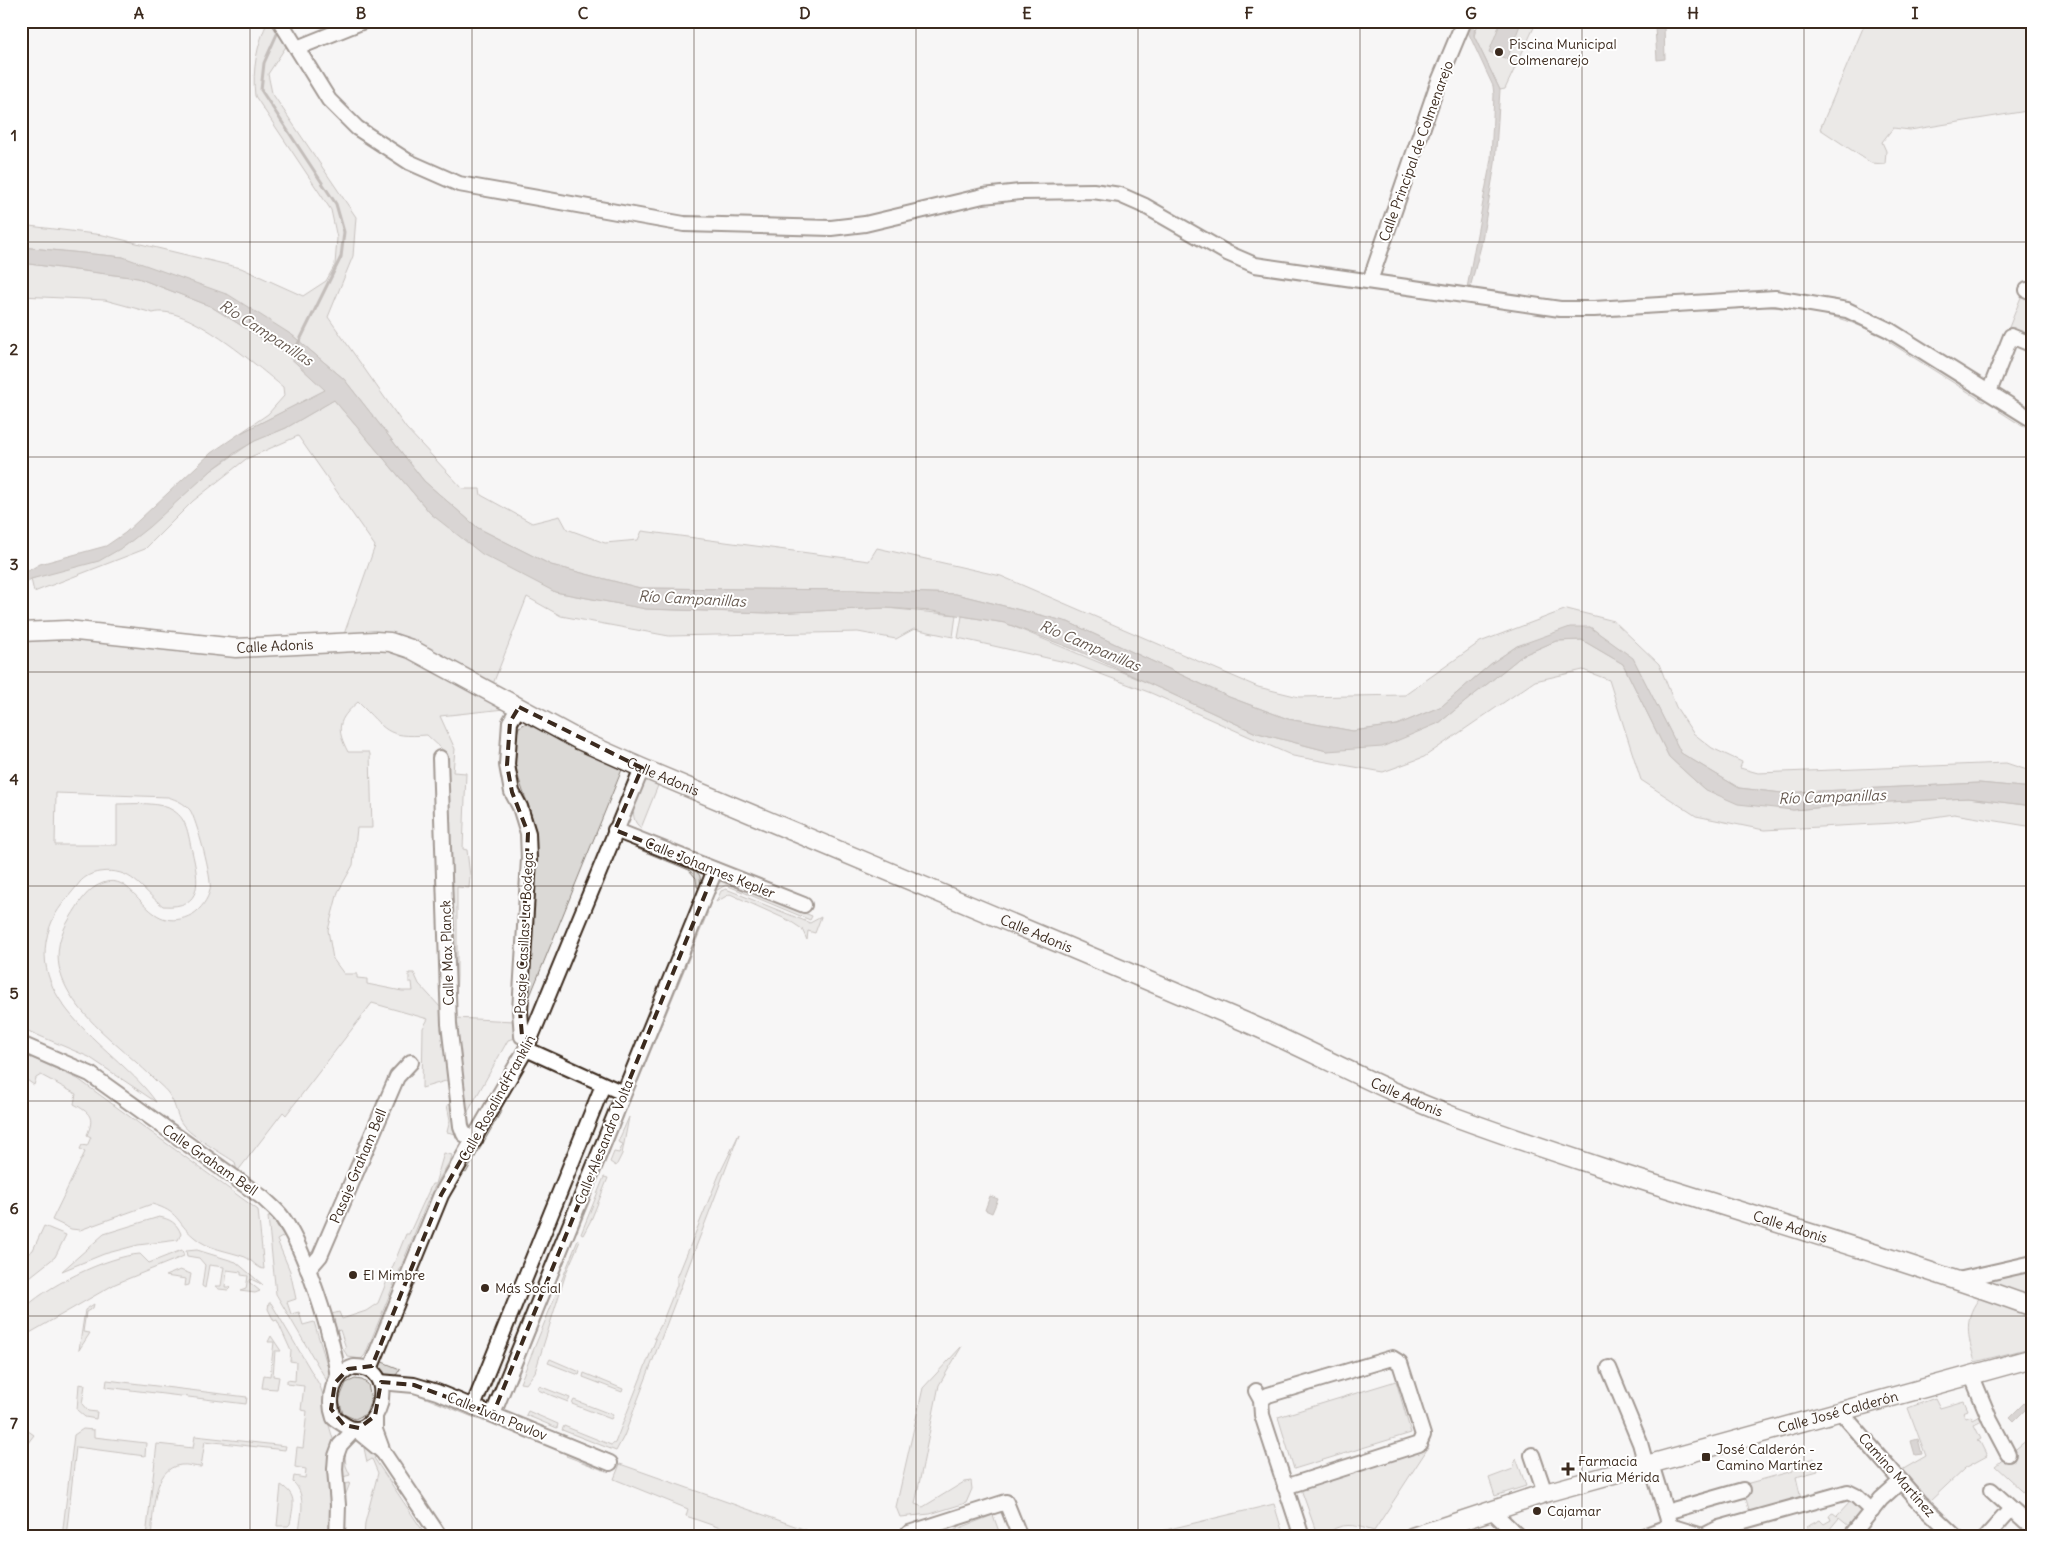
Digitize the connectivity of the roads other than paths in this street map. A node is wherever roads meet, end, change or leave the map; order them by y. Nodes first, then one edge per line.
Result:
1 (280, 21) edge
2 (364, 21) edge
3 (1464, 21) edge
4 (297, 48) junction
5 (1370, 281) junction
6 (2033, 344) edge
7 (1989, 392) junction
8 (2033, 420) edge
9 (29, 630) edge
10 (519, 707) junction
11 (440, 758) dead end
12 (642, 768) junction
13 (615, 830) junction
14 (715, 870) junction
15 (804, 905) dead end
16 (21, 1044) edge
17 (528, 1044) junction
18 (411, 1062) dead end
19 (603, 1085) junction
20 (623, 1093) junction
21 (474, 1140) junction
22 (2033, 1263) edge
23 (308, 1270) junction
24 (1958, 1280) junction
25 (2033, 1307) edge
26 (329, 1338) junction
27 (2033, 1358) edge
28 (354, 1367) junction
29 (1609, 1368) dead end
30 (370, 1370) junction
31 (1971, 1374) junction
32 (338, 1378) junction
33 (380, 1382) junction
34 (473, 1407) junction
35 (1840, 1411) junction
36 (493, 1414) junction
37 (375, 1416) junction
38 (355, 1429) junction
39 (383, 1452) junction
40 (2008, 1454) dead end
41 (1532, 1455) dead end
42 (610, 1463) dead end
43 (1648, 1464) junction
44 (1901, 1481) junction
45 (1285, 1487) junction
46 (1744, 1490) dead end
47 (1991, 1490) dead end
48 (1545, 1493) junction
49 (2011, 1509) junction
50 (1491, 1510) junction
51 (1872, 1511) junction
52 (1666, 1512) junction
53 (1670, 1526) junction
54 (2033, 1528) edge
55 (1656, 1534) edge
56 (1705, 1536) edge
57 (337, 1537) edge
58 (440, 1537) edge
59 (906, 1537) edge
60 (1020, 1537) edge
61 (1302, 1537) edge
62 (1412, 1537) edge
63 (1519, 1537) edge
64 (1641, 1537) edge
65 (1850, 1537) edge
66 (1956, 1537) edge
67 (1986, 1537) edge

1 - 4 street
2 - 4 street
3 - 5 street, Calle Principal de Colmenarejo
4 - 5 street
5 - 7 street
6 - 7 street
7 - 8 street
9 - 10 main road, Calle Adonis
10 - 12 main road, Calle Adonis
10 - 17 street, Pasaje Casillas La Bodega
11 - 21 street, Calle Max Planck
12 - 13 street, Calle Rosalind Franklin
12 - 24 main road, Calle Adonis
13 - 14 street, Calle Johannes Kepler
13 - 17 street, Calle Rosalind Franklin
14 - 15 street, Calle Johannes Kepler
14 - 20 street, Calle Alesandro Volta
16 - 23 street, Calle Graham Bell
17 - 19 street
17 - 21 street, Calle Rosalind Franklin
18 - 23 street, Pasaje Graham Bell
19 - 20 street
19 - 34 street, Calle Alesandro Volta
20 - 36 street, Calle Alesandro Volta
21 - 30 street, Calle Rosalind Franklin
22 - 24 street
23 - 26 street, Calle Graham Bell
24 - 25 main road, Calle Adonis
26 - 28 street, Calle Graham Bell
26 - 32 street, Calle Graham Bell
27 - 31 main road, Calle José Calderón
28 - 30 street
28 - 32 street
29 - 43 street
30 - 33 street
31 - 35 main road, Calle José Calderón
31 - 40 street
32 - 38 street
33 - 34 street, Calle Ivan Pavlov
33 - 37 street
34 - 36 street, Calle Ivan Pavlov
35 - 43 main road, Calle José Calderón
35 - 44 street, Camino Martínez
36 - 42 street, Calle Ivan Pavlov
37 - 38 street
37 - 39 street
38 - 39 street
38 - 57 street
39 - 58 street
41 - 48 street
43 - 48 main road, Calle José Calderón
43 - 52 street
44 - 51 street
44 - 66 street, Camino Martínez
45 - 45 street
45 - 61 street
46 - 52 street
47 - 49 street
48 - 50 main road, Calle José Calderón
49 - 54 street
49 - 67 street
50 - 62 main road, Calle José Calderón
50 - 63 street
51 - 56 street
51 - 65 street
52 - 53 street
53 - 55 street
53 - 56 street
55 - 64 street
59 - 60 street

